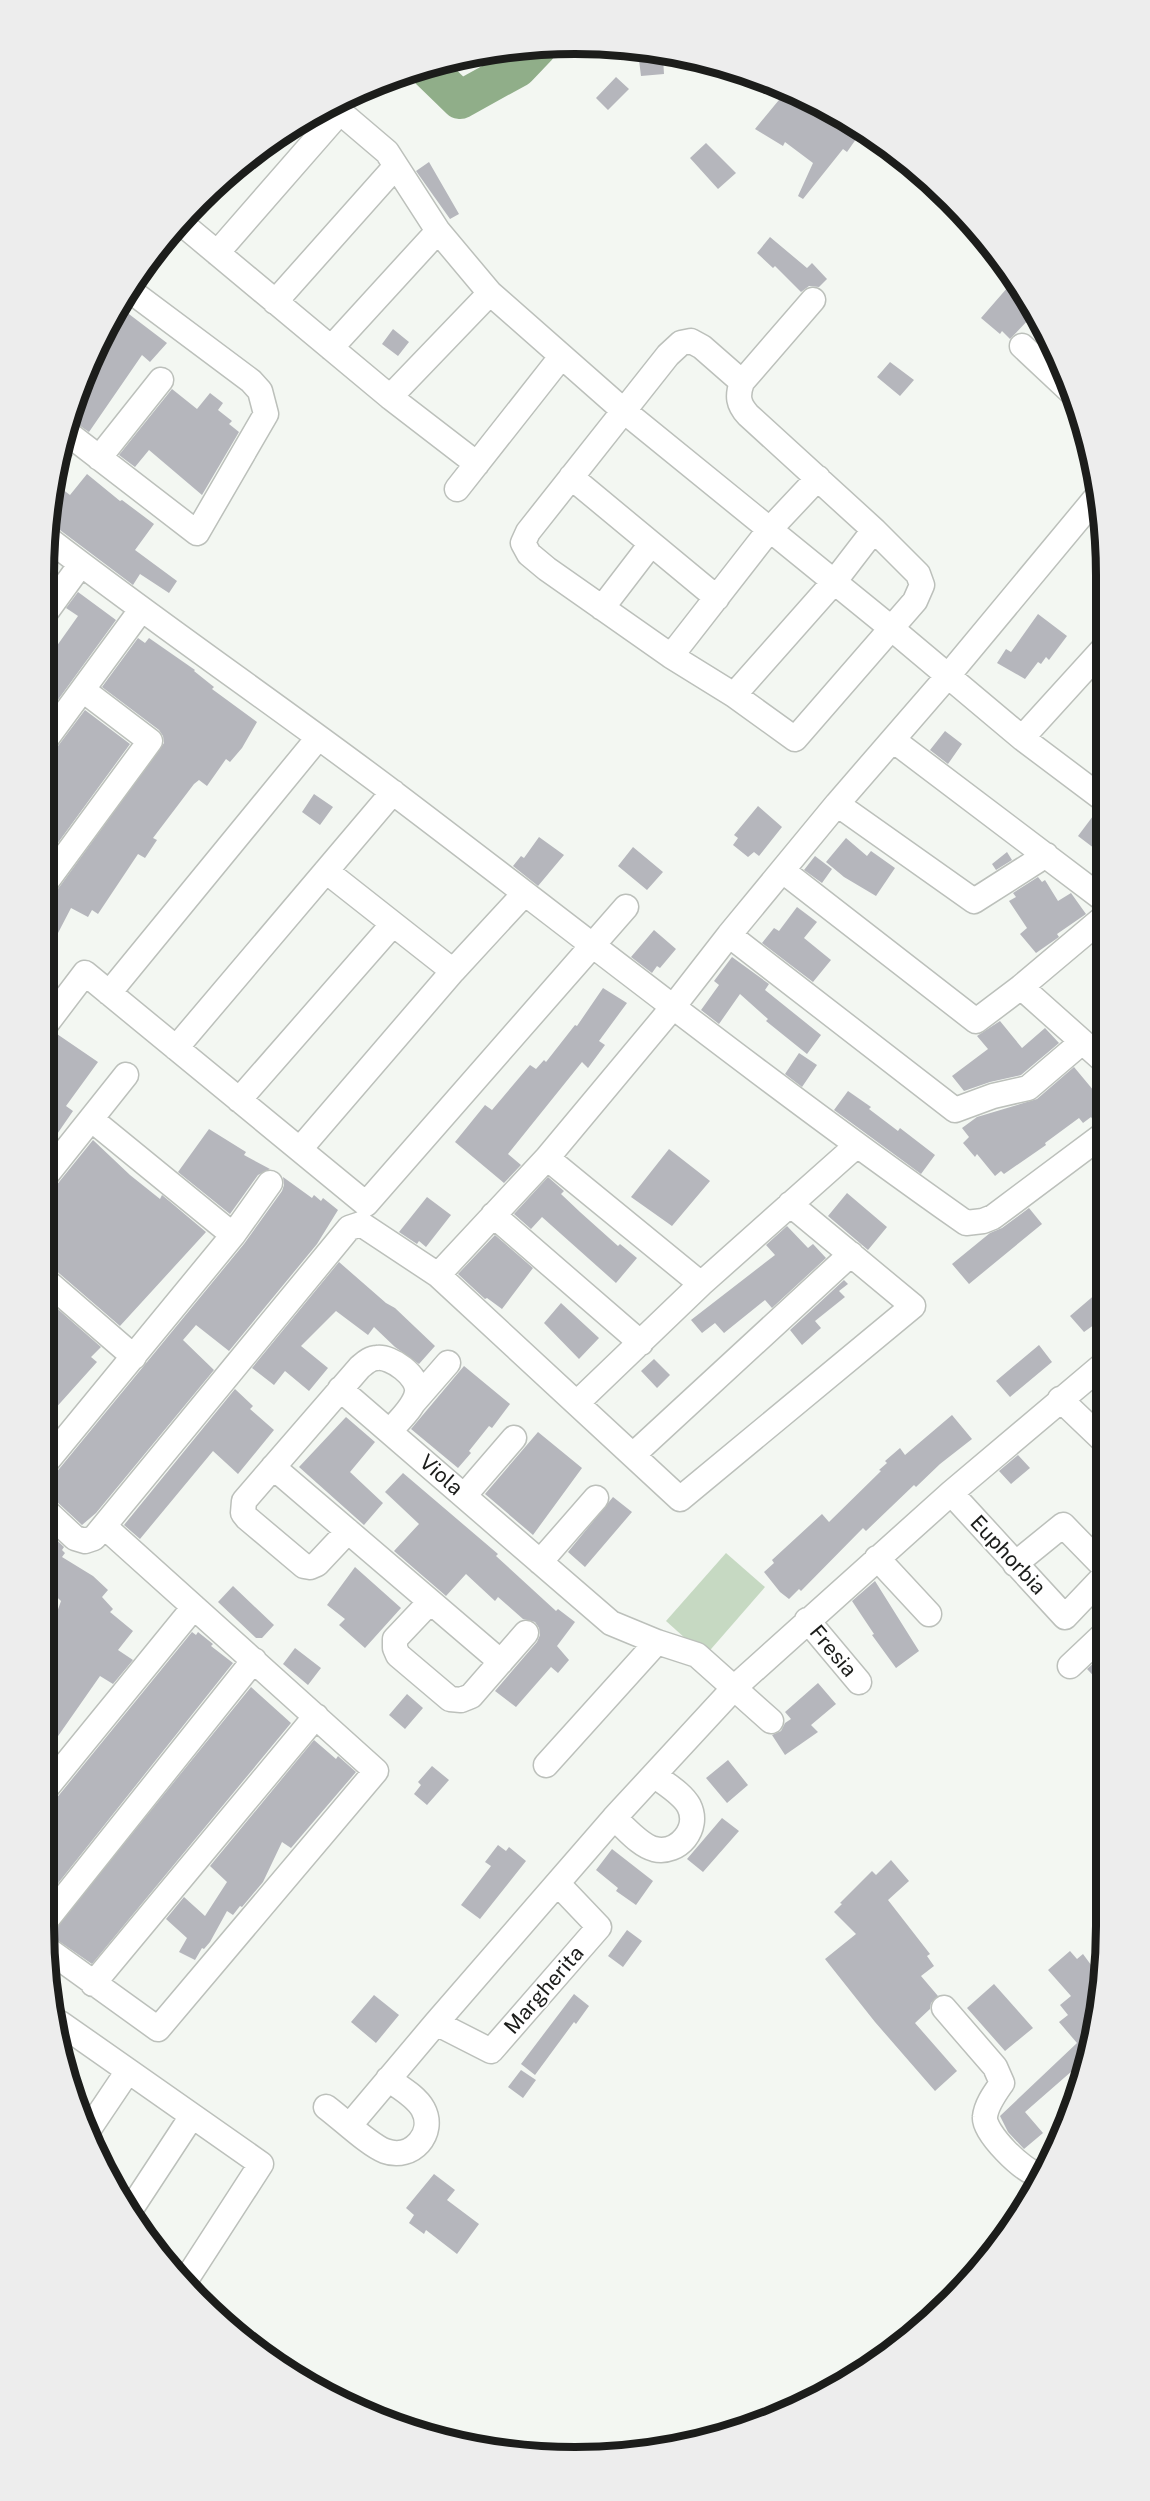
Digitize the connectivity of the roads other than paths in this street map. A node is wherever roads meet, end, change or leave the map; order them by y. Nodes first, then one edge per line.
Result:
1 (338, 112) edge
2 (327, 118) edge
3 (396, 166) junction
4 (187, 227) edge
5 (438, 231) junction
6 (217, 253) junction
7 (490, 293) junction
8 (136, 295) edge
9 (813, 300) dead end
10 (275, 302) junction
11 (1022, 346) dead end
12 (331, 348) junction
13 (561, 357) junction
14 (1057, 379) edge
15 (161, 380) dead end
16 (742, 382) junction
17 (390, 397) junction
18 (624, 411) junction
19 (73, 437) edge
20 (99, 458) junction
21 (477, 464) junction
22 (571, 477) junction
23 (818, 478) junction
24 (457, 489) dead end
25 (1091, 503) edge
26 (770, 529) junction
27 (874, 530) junction
28 (55, 544) edge
29 (651, 544) junction
30 (81, 564) junction
31 (834, 582) junction
32 (717, 598) junction
33 (54, 601) edge
34 (602, 608) junction
35 (141, 610) junction
36 (891, 628) junction
37 (671, 656) junction
38 (1096, 657) edge
39 (947, 677) junction
40 (83, 690) junction
41 (734, 695) junction
42 (54, 729) edge
43 (318, 738) junction
44 (1022, 738) junction
45 (893, 740) junction
46 (393, 792) junction
47 (1096, 794) edge
48 (837, 804) junction
49 (1046, 855) junction
50 (54, 871) edge
51 (326, 871) junction
52 (783, 871) junction
53 (1096, 893) edge
54 (524, 894) junction
55 (626, 907) dead end
56 (393, 924) junction
57 (1096, 924) edge
58 (729, 935) junction
59 (592, 947) junction
60 (453, 970) junction
61 (1021, 987) junction
62 (109, 993) junction
63 (673, 1007) junction
64 (54, 1014) edge
65 (1082, 1042) junction
66 (176, 1048) junction
67 (1096, 1054) edge
68 (126, 1075) dead end
69 (239, 1100) junction
70 (91, 1119) junction
71 (1096, 1140) edge
72 (856, 1146) junction
73 (300, 1149) junction
74 (547, 1158) junction
75 (54, 1165) edge
76 (270, 1184) dead end
77 (790, 1204) junction
78 (493, 1215) junction
79 (233, 1235) junction
80 (851, 1254) junction
81 (438, 1275) junction
82 (701, 1284) junction
83 (54, 1288) edge
84 (641, 1343) junction
85 (134, 1357) junction
86 (448, 1363) dead end
87 (1096, 1370) edge
88 (340, 1389) junction
89 (1060, 1399) junction
90 (414, 1402) junction
91 (578, 1402) junction
92 (390, 1431) junction
93 (1096, 1433) edge
94 (514, 1438) dead end
95 (54, 1453) edge
96 (633, 1455) junction
97 (273, 1467) junction
98 (951, 1493) junction
99 (464, 1496) junction
100 (596, 1498) dead end
101 (54, 1518) edge
102 (105, 1527) junction
103 (348, 1531) junction
104 (877, 1558) junction
105 (1096, 1559) edge
106 (540, 1562) junction
107 (1015, 1564) junction
108 (1096, 1584) edge
109 (430, 1602) junction
110 (194, 1607) junction
111 (929, 1614) dead end
112 (807, 1620) junction
113 (526, 1633) dead end
114 (1096, 1641) edge
115 (657, 1642) junction
116 (254, 1660) junction
117 (501, 1662) junction
118 (1070, 1666) dead end
119 (859, 1682) dead end
120 (735, 1687) junction
121 (316, 1716) junction
122 (771, 1721) dead end
123 (546, 1765) dead end
124 (654, 1775) junction
125 (54, 1779) edge
126 (614, 1818) junction
127 (558, 1884) junction
128 (54, 1910) edge
129 (55, 1954) edge
130 (93, 1984) junction
131 (944, 2008) dead end
132 (436, 2023) junction
133 (64, 2029) edge
134 (128, 2071) junction
135 (388, 2079) junction
136 (326, 2107) dead end
137 (192, 2116) junction
138 (93, 2122) edge
139 (350, 2125) junction
140 (1033, 2173) edge
141 (135, 2203) edge
142 (189, 2276) edge

1 - 3 street
2 - 6 street
3 - 5 street
3 - 10 street
4 - 6 street
5 - 7 street
5 - 12 street
6 - 10 street
7 - 13 street
7 - 17 street
8 - 20 street
9 - 16 street
10 - 12 street
11 - 14 street
12 - 17 street
13 - 18 street
13 - 21 street
15 - 20 street
16 - 18 street
16 - 23 street
17 - 21 street
18 - 22 street
18 - 26 street
19 - 20 street
21 - 24 street
22 - 29 street
22 - 34 street
23 - 26 street
23 - 27 street
25 - 39 street
26 - 31 street
26 - 32 street
27 - 31 street
27 - 36 street
28 - 30 street
29 - 32 street
29 - 34 street
30 - 33 street
30 - 35 street
31 - 36 street
31 - 41 street
32 - 37 street
34 - 37 street
35 - 40 street
35 - 43 street
36 - 39 street
36 - 41 street
37 - 41 street
38 - 44 street
39 - 44 street
39 - 45 street
40 - 42 street
40 - 50 street
43 - 46 street
43 - 62 street
44 - 47 street
45 - 48 street
45 - 49 street
46 - 51 street
46 - 54 street
48 - 49 street
48 - 52 street
49 - 53 street
51 - 56 street
51 - 66 street
52 - 58 street
52 - 61 street
54 - 59 street
54 - 60 street
55 - 59 street
56 - 60 street
56 - 69 street
57 - 61 street
58 - 63 street
58 - 65 street
59 - 63 street
59 - 73 street
60 - 73 street
61 - 65 street
62 - 64 street
62 - 66 street
63 - 72 street
63 - 74 street
65 - 67 street
66 - 69 street
68 - 70 street
69 - 73 street
70 - 75 street
70 - 79 street
71 - 72 street
72 - 77 street
74 - 78 street
74 - 82 street
76 - 79 street
77 - 80 street
77 - 82 street
78 - 81 street
78 - 84 street
79 - 85 street
80 - 96 street
80 - 96 street
81 - 91 street
81 - 102 street
82 - 84 street
83 - 85 street
84 - 91 street
85 - 95 street
86 - 90 street
87 - 89 street
88 - 90 street
88 - 92 street, Viola
88 - 97 street
89 - 93 street
89 - 98 street
90 - 92 street
91 - 96 street
92 - 99 street, Viola
94 - 99 street
97 - 103 street
97 - 103 street
98 - 104 street
98 - 107 street, Euphorbia
99 - 106 street, Viola
100 - 106 street
101 - 102 street
102 - 110 street
103 - 109 street
104 - 111 street
104 - 112 street
105 - 107 street
106 - 115 street, Viola
107 - 108 street, Euphorbia
109 - 117 street
109 - 117 street
110 - 116 street
110 - 125 street
112 - 119 street, Fresia
112 - 120 street
113 - 117 street
114 - 118 street
115 - 120 street, Viola
115 - 123 street
116 - 121 street
116 - 128 street
120 - 122 street, Viola
120 - 124 street
121 - 130 street
121 - 130 street
124 - 126 street
124 - 126 street
126 - 127 street
127 - 132 street
127 - 132 street, Margherita
129 - 130 street
131 - 140 street
132 - 135 street
133 - 134 street
134 - 137 street
134 - 138 street
135 - 139 street
135 - 139 street
136 - 139 street
137 - 141 street
137 - 142 street

